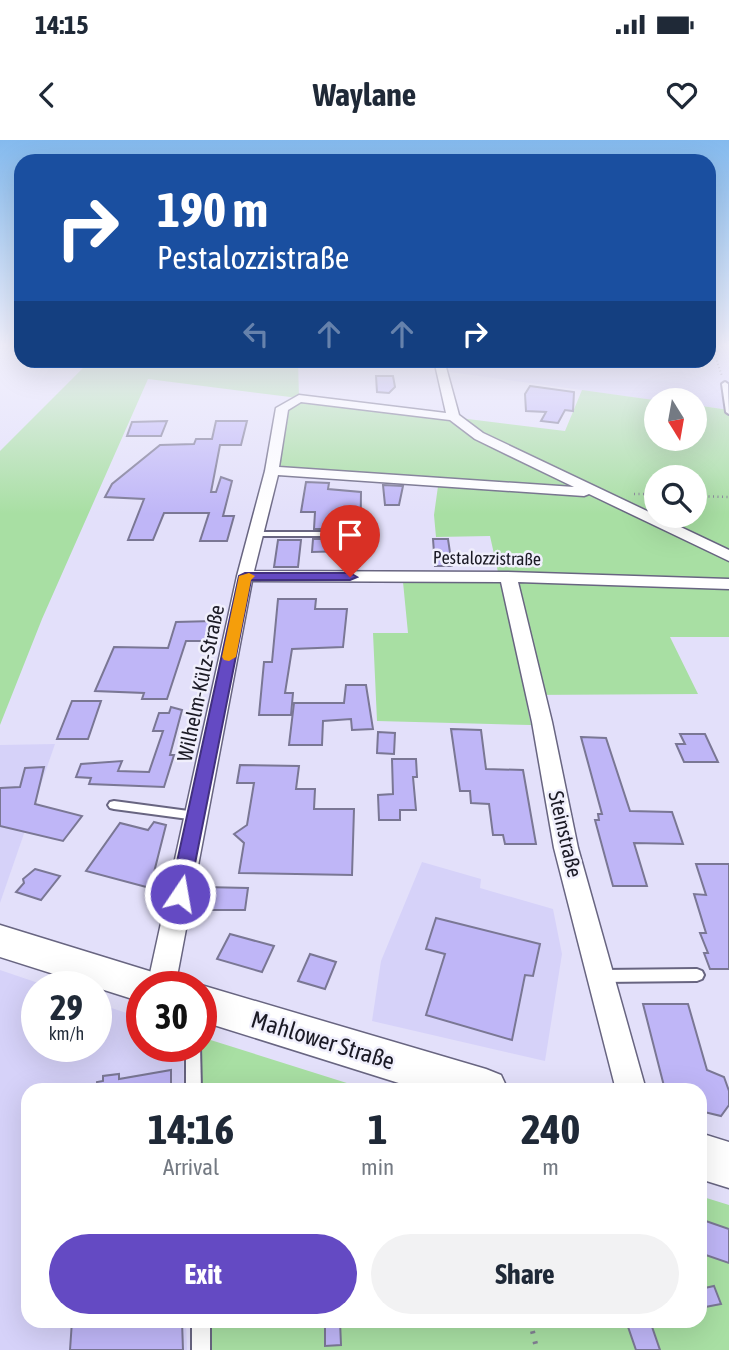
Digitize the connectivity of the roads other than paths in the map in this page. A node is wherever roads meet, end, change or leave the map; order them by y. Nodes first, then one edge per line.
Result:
1 (295, 400) edge
2 (319, 400) edge
3 (449, 400) edge
4 (453, 417) junction
5 (272, 471) junction
6 (596, 493) junction
7 (256, 534) junction
8 (332, 534) dead end
9 (729, 556) edge
10 (245, 576) junction
11 (508, 577) junction
12 (729, 584) edge
13 (114, 805) dead end
14 (196, 816) junction
15 (0, 941) edge
16 (164, 971) edge
17 (697, 975) dead end
18 (602, 976) junction
19 (126, 980) edge
20 (217, 1008) edge
21 (193, 1062) edge
22 (194, 1083) edge
23 (463, 1083) edge
24 (629, 1083) edge
25 (707, 1158) edge
26 (729, 1165) edge
27 (201, 1328) edge
28 (201, 1350) edge

1 - 5 street, Wilhelm-Külz-Straße
2 - 4 street, Wilhelm-Külz-Straße
3 - 4 street
4 - 6 street
5 - 6 street
5 - 7 street, Wilhelm-Külz-Straße
6 - 9 street
7 - 8 lane
7 - 10 street, Wilhelm-Külz-Straße
10 - 11 street, Pestalozzistraße
10 - 14 street, Wilhelm-Külz-Straße
11 - 12 street, Pestalozzistraße
11 - 18 street, Steinstraße
13 - 14 lane
14 - 16 street, Wilhelm-Külz-Straße
15 - 19 main road
17 - 18 lane
18 - 24 street, Steinstraße
20 - 23 main road, Mahlower Straße
21 - 22 lane
25 - 26 main road
27 - 28 lane

